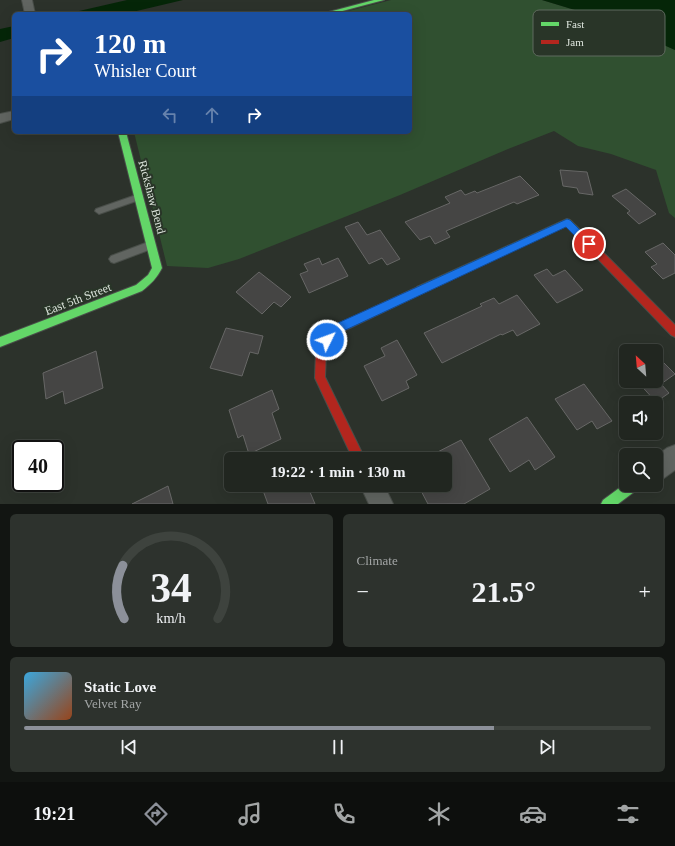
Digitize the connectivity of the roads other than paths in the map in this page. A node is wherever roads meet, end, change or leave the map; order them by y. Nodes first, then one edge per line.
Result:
1 (27, 0) edge
2 (381, 0) edge
3 (30, 12) edge
4 (332, 12) edge
5 (12, 116) edge
6 (0, 119) edge
7 (123, 134) edge
8 (139, 197) junction
9 (99, 211) dead end
10 (151, 245) junction
11 (114, 259) dead end
12 (157, 268) joint
13 (675, 332) edge
14 (0, 342) edge
15 (356, 452) edge
16 (675, 456) edge
17 (663, 465) edge
18 (375, 492) edge
19 (624, 492) edge
20 (381, 504) edge
21 (607, 504) edge

1 - 3 street
2 - 4 street
5 - 6 street
7 - 8 street, Rickshaw Bend
8 - 9 lane
8 - 10 street, Rickshaw Bend
10 - 11 lane
10 - 12 street, Rickshaw Bend
12 - 14 street, East 5th Street
13 - 15 street
16 - 17 street
18 - 20 street
19 - 21 street

